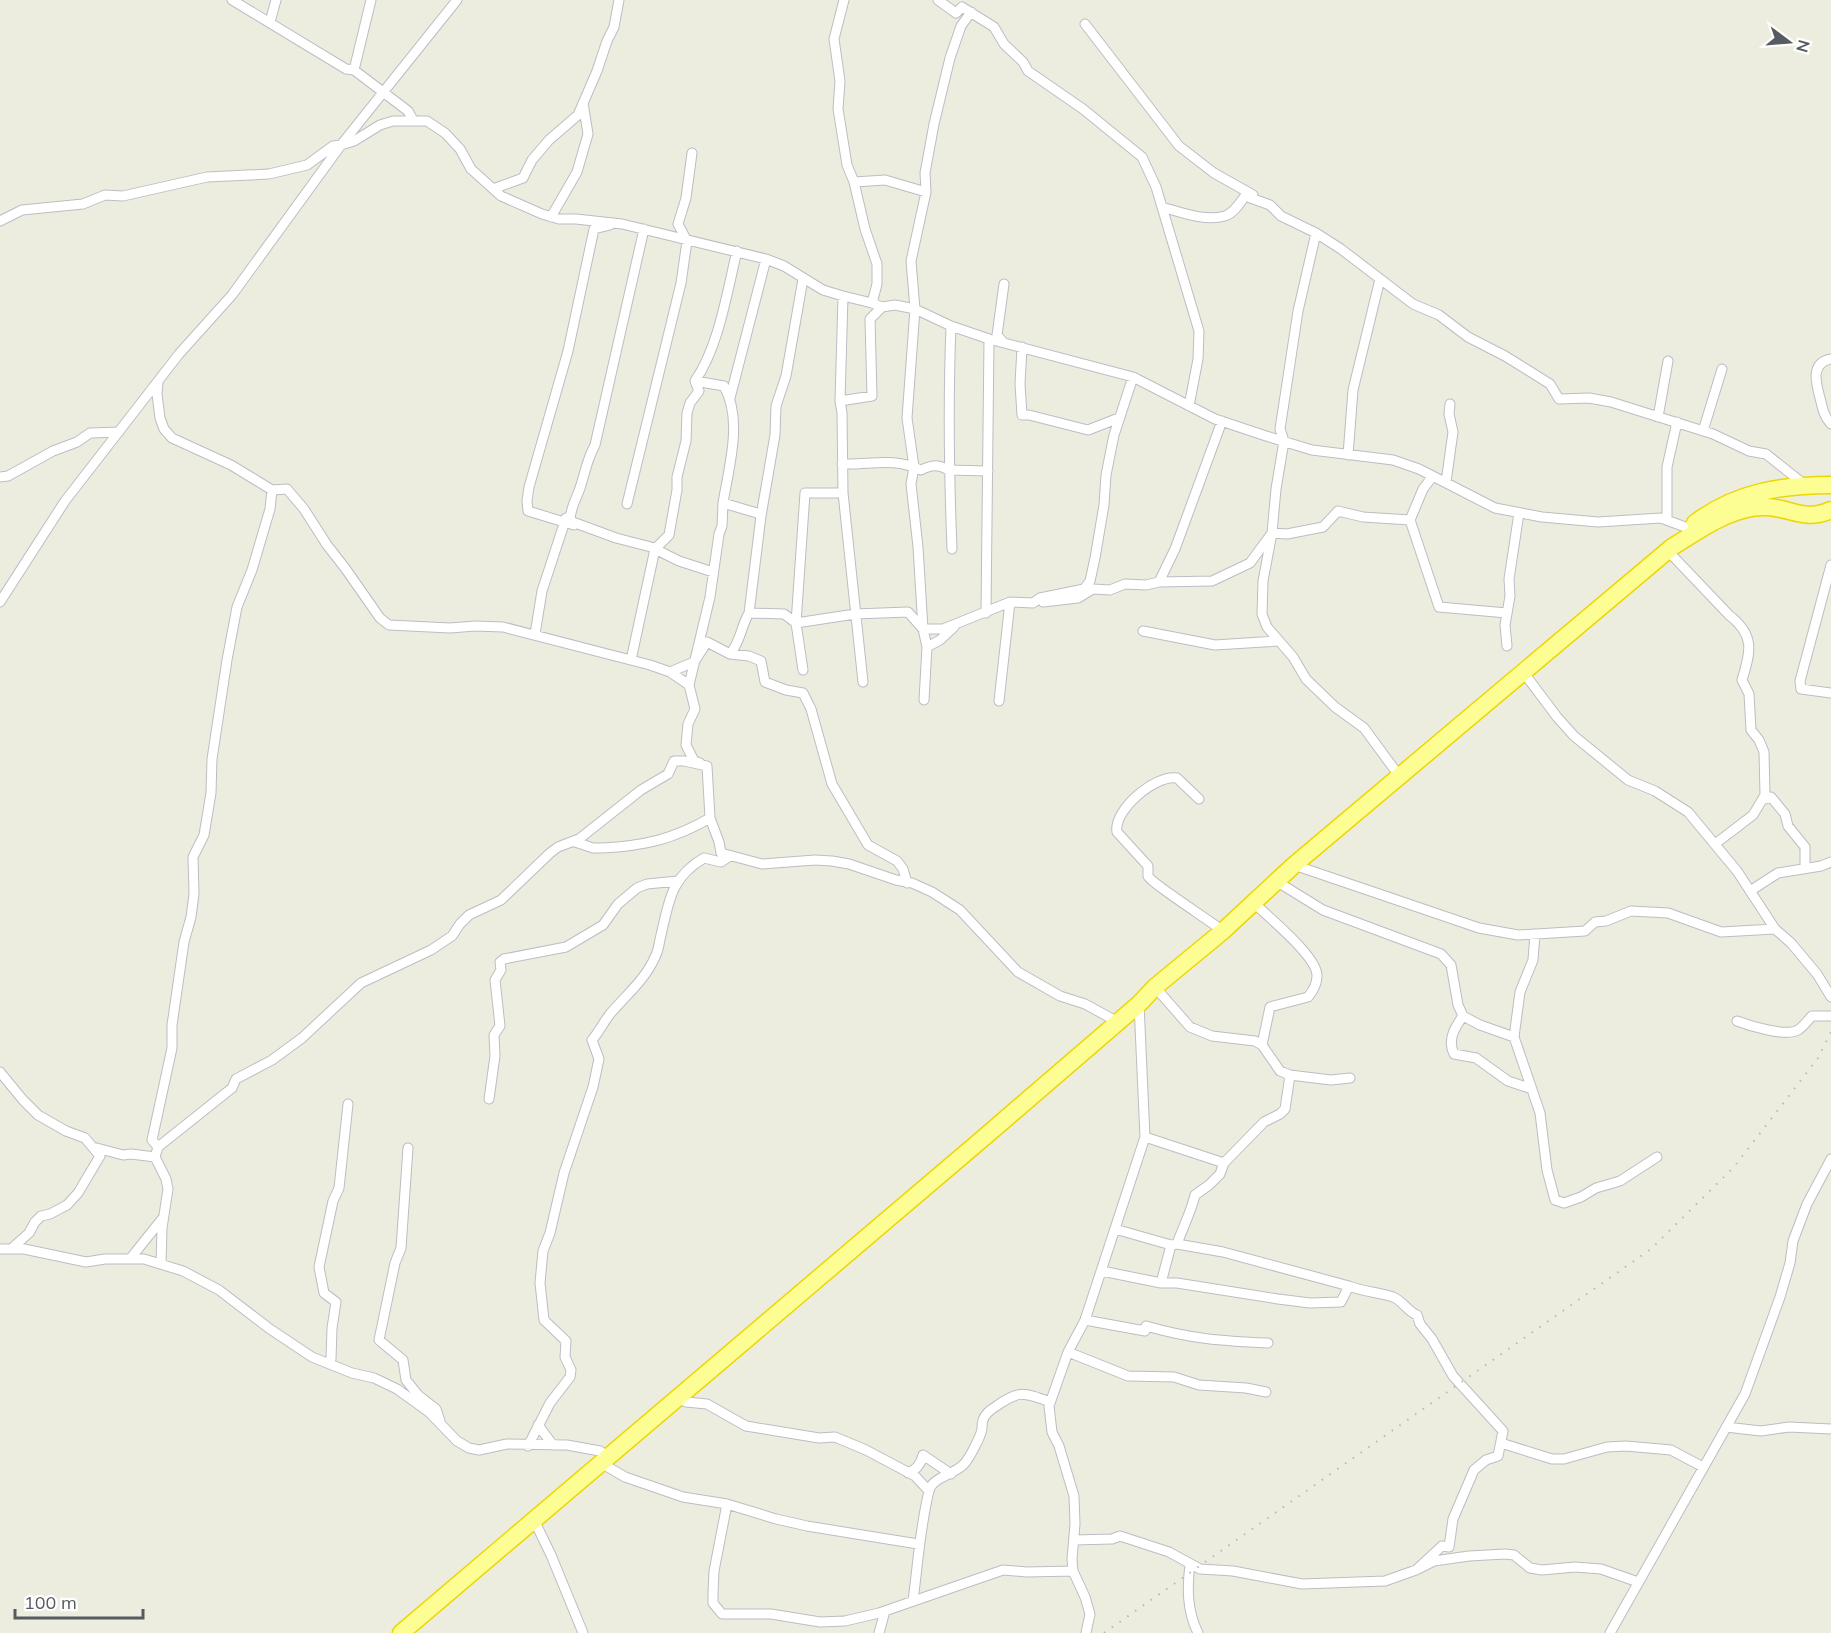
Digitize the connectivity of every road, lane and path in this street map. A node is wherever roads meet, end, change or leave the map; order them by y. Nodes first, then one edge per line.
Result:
1 (233, 0) edge
2 (276, 0) edge
3 (371, 0) edge
4 (457, 0) edge
5 (619, 0) edge
6 (844, 0) edge
7 (938, 0) edge
8 (972, 12) junction
9 (270, 22) junction
10 (1084, 24) dead end
11 (354, 70) junction
12 (382, 92) junction
13 (583, 103) junction
14 (413, 120) junction
15 (341, 145) junction
16 (692, 153) dead end
17 (854, 182) junction
18 (493, 189) junction
19 (926, 192) junction
20 (1270, 205) junction
21 (1162, 207) junction
22 (551, 217) junction
23 (0, 221) edge
24 (615, 223) junction
25 (644, 229) junction
26 (1316, 233) junction
27 (687, 241) junction
28 (736, 251) junction
29 (766, 260) junction
30 (803, 279) junction
31 (1380, 279) junction
32 (1004, 284) dead end
33 (843, 297) junction
34 (872, 303) junction
35 (882, 307) junction
36 (915, 309) junction
37 (951, 326) junction
38 (989, 339) junction
39 (1003, 342) junction
40 (1022, 347) junction
41 (1831, 359) edge
42 (1668, 361) dead end
43 (1722, 369) dead end
44 (1133, 377) junction
45 (159, 380) junction
46 (695, 381) junction
47 (730, 398) junction
48 (840, 401) junction
49 (1450, 404) dead end
50 (1189, 406) junction
51 (1658, 417) junction
52 (1119, 418) junction
53 (1222, 421) junction
54 (1677, 422) junction
55 (1831, 424) edge
56 (1703, 431) junction
57 (119, 432) junction
58 (1284, 441) junction
59 (1348, 455) junction
60 (842, 464) junction
61 (914, 467) junction
62 (948, 470) junction
63 (988, 471) junction
64 (1433, 476) junction
65 (0, 477) edge
66 (1446, 482) junction
67 (1831, 485) edge
68 (1807, 486) junction
69 (272, 490) junction
70 (843, 493) junction
71 (573, 495) dead end
72 (723, 503) junction
73 (627, 504) dead end
74 (1104, 505) junction
75 (1831, 510) edge
76 (1519, 513) junction
77 (761, 516) junction
78 (1410, 520) junction
79 (1667, 520) junction
80 (564, 523) junction
81 (1688, 528) junction
82 (1272, 533) junction
83 (611, 536) junction
84 (655, 549) junction
85 (952, 549) dead end
86 (1670, 549) junction
87 (1831, 565) edge
88 (713, 572) junction
89 (1159, 582) junction
90 (1093, 589) junction
91 (0, 602) edge
92 (1010, 602) junction
93 (1033, 603) junction
94 (749, 613) junction
95 (986, 613) junction
96 (1507, 613) junction
97 (855, 614) junction
98 (963, 620) junction
99 (796, 623) junction
100 (923, 629) junction
101 (1143, 631) dead end
102 (535, 634) junction
103 (1278, 641) junction
104 (1507, 646) dead end
105 (927, 647) junction
106 (730, 654) junction
107 (631, 660) junction
108 (694, 662) junction
109 (802, 670) dead end
110 (670, 672) junction
111 (1524, 673) junction
112 (863, 682) dead end
113 (689, 685) junction
114 (1831, 693) edge
115 (924, 700) dead end
116 (999, 701) dead end
117 (707, 766) junction
118 (1400, 777) junction
119 (1199, 799) dead end
120 (1762, 800) junction
121 (710, 818) junction
122 (575, 842) junction
123 (1715, 844) junction
124 (730, 856) junction
125 (1831, 862) edge
126 (1294, 865) junction
127 (1805, 867) junction
128 (678, 881) junction
129 (1276, 881) junction
130 (907, 883) junction
131 (1750, 891) junction
132 (1253, 902) junction
133 (1775, 928) junction
134 (1223, 931) junction
135 (1535, 934) junction
136 (1155, 987) junction
137 (1831, 997) edge
138 (1139, 1004) junction
139 (1463, 1016) junction
140 (1831, 1016) edge
141 (1737, 1021) dead end
142 (1118, 1022) junction
143 (1514, 1037) junction
144 (1262, 1045) junction
145 (0, 1072) edge
146 (1290, 1075) junction
147 (1350, 1078) dead end
148 (1532, 1089) junction
149 (489, 1099) dead end
150 (348, 1104) dead end
151 (1145, 1137) junction
152 (93, 1147) junction
153 (159, 1148) junction
154 (408, 1148) dead end
155 (123, 1155) junction
156 (100, 1156) junction
157 (154, 1157) junction
158 (1657, 1157) dead end
159 (1831, 1159) edge
160 (1224, 1163) junction
161 (163, 1217) junction
162 (1115, 1229) junction
163 (1174, 1244) junction
164 (0, 1249) edge
165 (11, 1249) junction
166 (130, 1258) junction
167 (161, 1264) junction
168 (1102, 1271) junction
169 (1161, 1282) junction
170 (1349, 1286) junction
171 (1085, 1320) junction
172 (1268, 1343) dead end
173 (1068, 1352) junction
174 (328, 1364) junction
175 (1266, 1392) dead end
176 (677, 1397) junction
177 (1050, 1402) junction
178 (441, 1425) junction
179 (538, 1425) junction
180 (1726, 1428) junction
181 (1831, 1429) edge
182 (1501, 1443) junction
183 (553, 1445) junction
184 (528, 1446) junction
185 (605, 1460) junction
186 (1703, 1467) junction
187 (908, 1473) junction
188 (951, 1474) junction
189 (929, 1491) junction
190 (726, 1504) junction
191 (534, 1520) junction
192 (1074, 1540) junction
193 (918, 1544) junction
194 (1190, 1564) junction
195 (1416, 1570) junction
196 (1073, 1571) junction
197 (1638, 1582) junction
198 (913, 1600) junction
199 (885, 1611) junction
200 (401, 1633) edge
201 (583, 1633) edge
202 (879, 1633) edge
203 (1086, 1633) edge
204 (1198, 1633) edge
205 (1610, 1633) edge

1 - 9 street
2 - 9 street
3 - 11 street
4 - 12 street
5 - 13 street
6 - 17 street
7 - 8 street
8 - 19 street
8 - 21 street
9 - 11 street
10 - 20 street
11 - 12 street
12 - 14 street
12 - 15 street
13 - 18 street
13 - 22 street
14 - 15 street
14 - 18 street
15 - 23 street
15 - 45 street
16 - 27 street
17 - 19 street
17 - 34 street
18 - 22 street
19 - 36 street
20 - 21 street
20 - 26 street
21 - 50 street
22 - 24 street
24 - 25 street
24 - 80 street
25 - 27 street
25 - 83 street
26 - 31 street
26 - 58 street
27 - 28 street
27 - 73 street
28 - 29 street
28 - 46 street
29 - 30 street
29 - 47 street
30 - 33 street
30 - 77 street
31 - 51 street
31 - 59 street
32 - 39 street
33 - 34 street
33 - 48 street
34 - 35 street
35 - 36 street
35 - 48 street
36 - 37 street
36 - 61 street
37 - 38 street
37 - 62 street
38 - 39 street
38 - 63 street
39 - 40 street
40 - 44 street
40 - 52 street
41 - 55 street
42 - 51 street
43 - 56 street
44 - 50 street
44 - 52 street
45 - 57 street
45 - 69 street
46 - 47 street
46 - 84 street
47 - 72 street
48 - 60 street
49 - 66 street
50 - 53 street
51 - 54 street
52 - 74 street
53 - 58 street
53 - 89 street
54 - 56 street
54 - 79 street
56 - 68 street
57 - 65 street
57 - 91 street
58 - 59 street
58 - 82 street
59 - 64 street
60 - 61 street
60 - 70 street
61 - 62 street
61 - 100 street
62 - 63 street
62 - 85 street
63 - 95 street
64 - 66 street
64 - 78 street
66 - 76 street
67 - 68 highway
68 - 81 highway
69 - 102 street
69 - 153 street
70 - 97 street
70 - 99 street
71 - 80 street
72 - 77 street
72 - 88 street
74 - 90 street
74 - 93 street
75 - 86 highway
76 - 79 street
76 - 96 street
77 - 94 street
78 - 82 street
78 - 96 street
79 - 81 street
80 - 83 street
80 - 102 street
81 - 86 highway
82 - 89 street
82 - 103 street
83 - 84 street
84 - 88 street
84 - 107 street
86 - 111 highway
86 - 120 street
87 - 114 street
88 - 108 street
89 - 90 street
90 - 93 street
92 - 93 street
92 - 95 street
92 - 116 street
94 - 99 street
94 - 106 street
95 - 98 street
96 - 104 street
97 - 99 street
97 - 100 street
97 - 112 street
98 - 100 street
98 - 105 street
99 - 109 street
100 - 105 street
101 - 103 street
102 - 107 street
103 - 118 street
105 - 115 street
106 - 108 street
106 - 130 street
107 - 110 street
108 - 110 street
108 - 113 street
110 - 113 street
111 - 118 highway
111 - 123 street
113 - 117 street
117 - 121 street
117 - 122 street
118 - 126 highway
119 - 134 street
120 - 123 street
120 - 127 street
121 - 122 street
121 - 124 street
122 - 153 street
123 - 131 street
124 - 128 street
124 - 130 street
125 - 127 street
126 - 129 highway
126 - 135 street
127 - 131 street
128 - 149 street
128 - 179 street
129 - 132 highway
129 - 139 street
130 - 142 street
131 - 133 street
132 - 134 highway
132 - 144 street
133 - 135 street
133 - 137 street
134 - 136 highway
135 - 143 street
136 - 138 highway
136 - 144 street
138 - 142 highway
138 - 151 street
139 - 143 street
139 - 148 street
140 - 141 street
142 - 176 highway
143 - 148 street
144 - 146 street
145 - 152 street
146 - 147 street
146 - 160 street
148 - 158 street
150 - 174 street
151 - 160 street
151 - 162 street
152 - 155 street
152 - 156 street
153 - 157 street
154 - 178 street
155 - 156 street
155 - 157 street
156 - 165 street
157 - 161 street
159 - 180 street
160 - 163 street
161 - 166 street
161 - 167 street
162 - 163 street
162 - 168 street
163 - 169 street
163 - 170 street
164 - 165 street
165 - 166 street
166 - 167 street
167 - 174 street
168 - 169 street
168 - 171 street
169 - 170 street
170 - 182 street
171 - 172 street
171 - 173 street
173 - 175 street
173 - 177 street
174 - 178 street
176 - 185 highway
176 - 187 street
177 - 188 street
177 - 192 street
178 - 184 street
179 - 183 street
179 - 184 street
180 - 181 street
180 - 186 street
182 - 186 street
182 - 195 street
183 - 184 street
183 - 185 street
185 - 190 street
185 - 191 highway
186 - 197 street
187 - 188 street
187 - 189 street
188 - 189 street
189 - 193 street
190 - 193 street
190 - 199 street
191 - 200 highway
191 - 201 street
192 - 194 street
192 - 196 street
193 - 198 street
194 - 195 street
194 - 204 street
195 - 197 street
196 - 198 street
196 - 203 street
197 - 205 street
198 - 199 street
199 - 202 street

